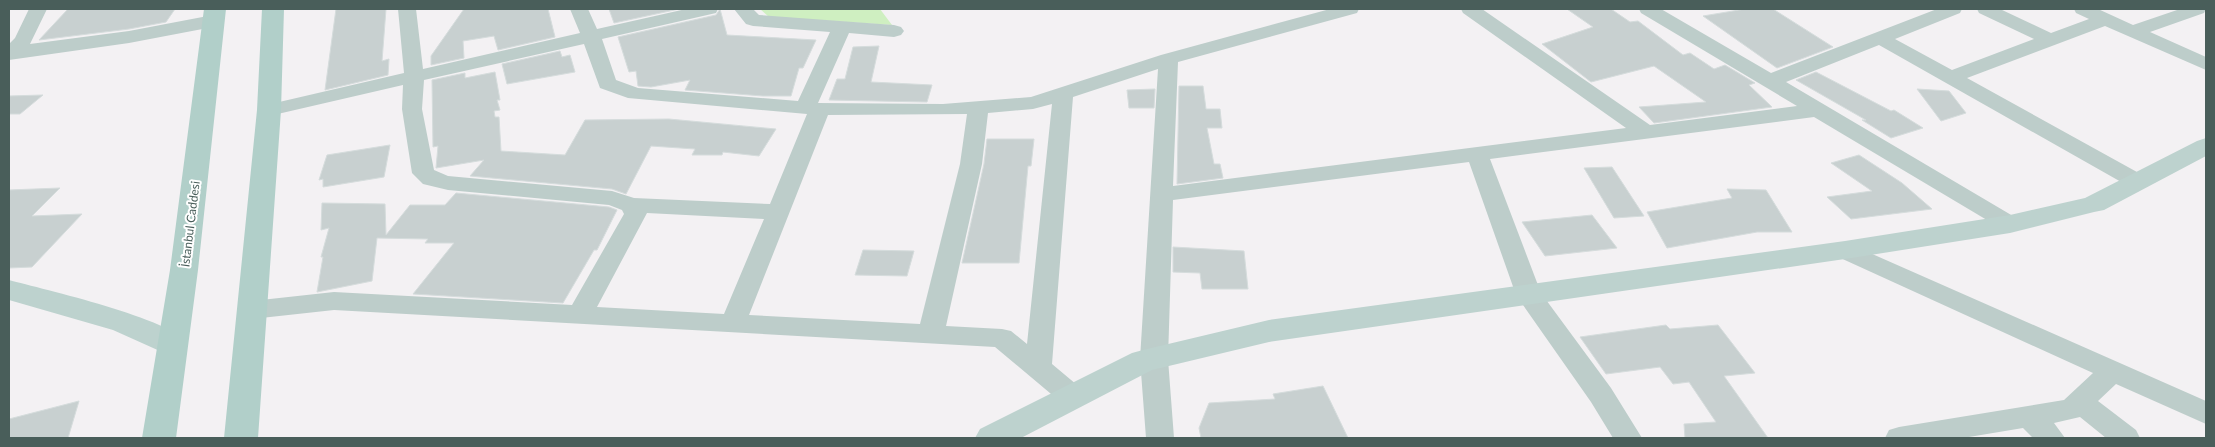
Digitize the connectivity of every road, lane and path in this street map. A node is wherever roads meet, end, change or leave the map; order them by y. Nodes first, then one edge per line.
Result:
1 (38, 9) edge
2 (273, 9) edge
3 (406, 9) edge
4 (579, 9) edge
5 (709, 9) edge
6 (743, 9) edge
7 (1350, 9) edge
8 (1470, 9) edge
9 (1650, 9) edge
10 (1953, 9) edge
11 (1986, 9) edge
12 (2083, 9) edge
13 (2197, 9) edge
14 (214, 15) edge
15 (2106, 19) junction
16 (842, 27) junction
17 (894, 31) dead end
18 (2133, 31) junction
19 (591, 36) junction
20 (1880, 38) junction
21 (2049, 39) junction
22 (9, 53) edge
23 (1168, 59) junction
24 (2206, 64) edge
25 (414, 77) junction
26 (1951, 77) junction
27 (1770, 81) junction
28 (1063, 93) junction
29 (978, 107) junction
30 (813, 108) junction
31 (269, 110) junction
32 (1819, 110) junction
33 (1647, 133) junction
34 (2206, 146) edge
35 (1477, 154) junction
36 (2138, 182) junction
37 (1161, 195) junction
38 (632, 205) junction
39 (778, 212) junction
40 (2010, 224) junction
41 (1846, 250) junction
42 (9, 290) edge
43 (1529, 295) junction
44 (252, 310) junction
45 (579, 315) junction
46 (733, 323) junction
47 (931, 334) junction
48 (173, 344) junction
49 (1154, 358) junction
50 (1038, 368) junction
51 (2112, 371) junction
52 (1073, 397) junction
53 (2080, 402) junction
54 (2206, 414) edge
55 (2029, 416) junction
56 (159, 438) edge
57 (241, 438) edge
58 (992, 438) edge
59 (1160, 438) edge
60 (1628, 438) edge
61 (1899, 438) edge
62 (2051, 438) edge
63 (2126, 438) edge

1 - 22 street
2 - 31 main road
3 - 25 street
4 - 19 street
5 - 19 street
6 - 16 street
7 - 23 street
8 - 33 street
9 - 27 street
10 - 20 street
11 - 21 street
12 - 15 street
13 - 18 street
14 - 22 street
14 - 48 main road, İstanbul Caddesi
15 - 18 street
15 - 21 street
16 - 17 street
16 - 30 street
18 - 24 street
19 - 25 street
19 - 30 street
20 - 26 street
20 - 27 street
21 - 26 street
23 - 28 street
23 - 37 street
25 - 31 street
25 - 38 street
26 - 36 street
27 - 32 street
28 - 29 street
28 - 50 street
29 - 30 street
29 - 47 street
30 - 39 street
31 - 44 main road
32 - 33 street
32 - 40 street
33 - 35 street
34 - 36 street
35 - 37 street
35 - 43 street
36 - 40 street
37 - 49 street
38 - 39 street
38 - 45 street
39 - 46 street
40 - 41 street
41 - 43 street
41 - 51 street
42 - 48 street
43 - 49 street
43 - 60 street
44 - 45 street
44 - 57 main road
45 - 46 street
46 - 47 street
47 - 50 street
48 - 56 main road, İstanbul Caddesi
49 - 52 street
49 - 59 street
50 - 52 street
51 - 53 street
51 - 54 street
52 - 58 street
53 - 55 street
53 - 63 street
55 - 61 street
55 - 62 street

